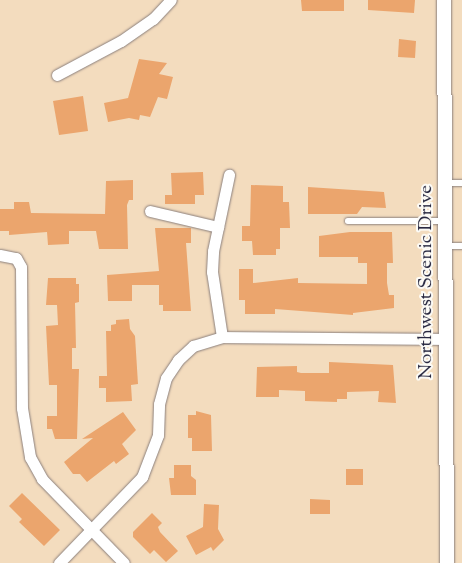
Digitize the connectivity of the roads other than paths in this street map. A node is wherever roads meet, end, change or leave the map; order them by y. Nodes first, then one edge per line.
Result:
1 (171, 0) edge
2 (444, 0) edge
3 (57, 75) dead end
4 (229, 175) dead end
5 (445, 183) junction
6 (462, 183) edge
7 (150, 211) dead end
8 (348, 221) dead end
9 (445, 221) junction
10 (218, 228) junction
11 (446, 246) junction
12 (462, 246) edge
13 (0, 255) edge
14 (222, 337) junction
15 (446, 339) junction
16 (92, 530) junction
17 (59, 563) edge
18 (124, 563) edge
19 (447, 563) edge

1 - 3 street
2 - 5 street, Northwest Scenic Drive
4 - 10 street
5 - 6 lane
5 - 9 street, Northwest Scenic Drive
7 - 10 street
8 - 9 lane
9 - 11 street, Northwest Scenic Drive
10 - 14 street
11 - 12 lane
11 - 15 street, Northwest Scenic Drive
13 - 16 street
14 - 15 street
14 - 16 street
15 - 19 street, Northwest Scenic Drive
16 - 17 street
16 - 18 street

